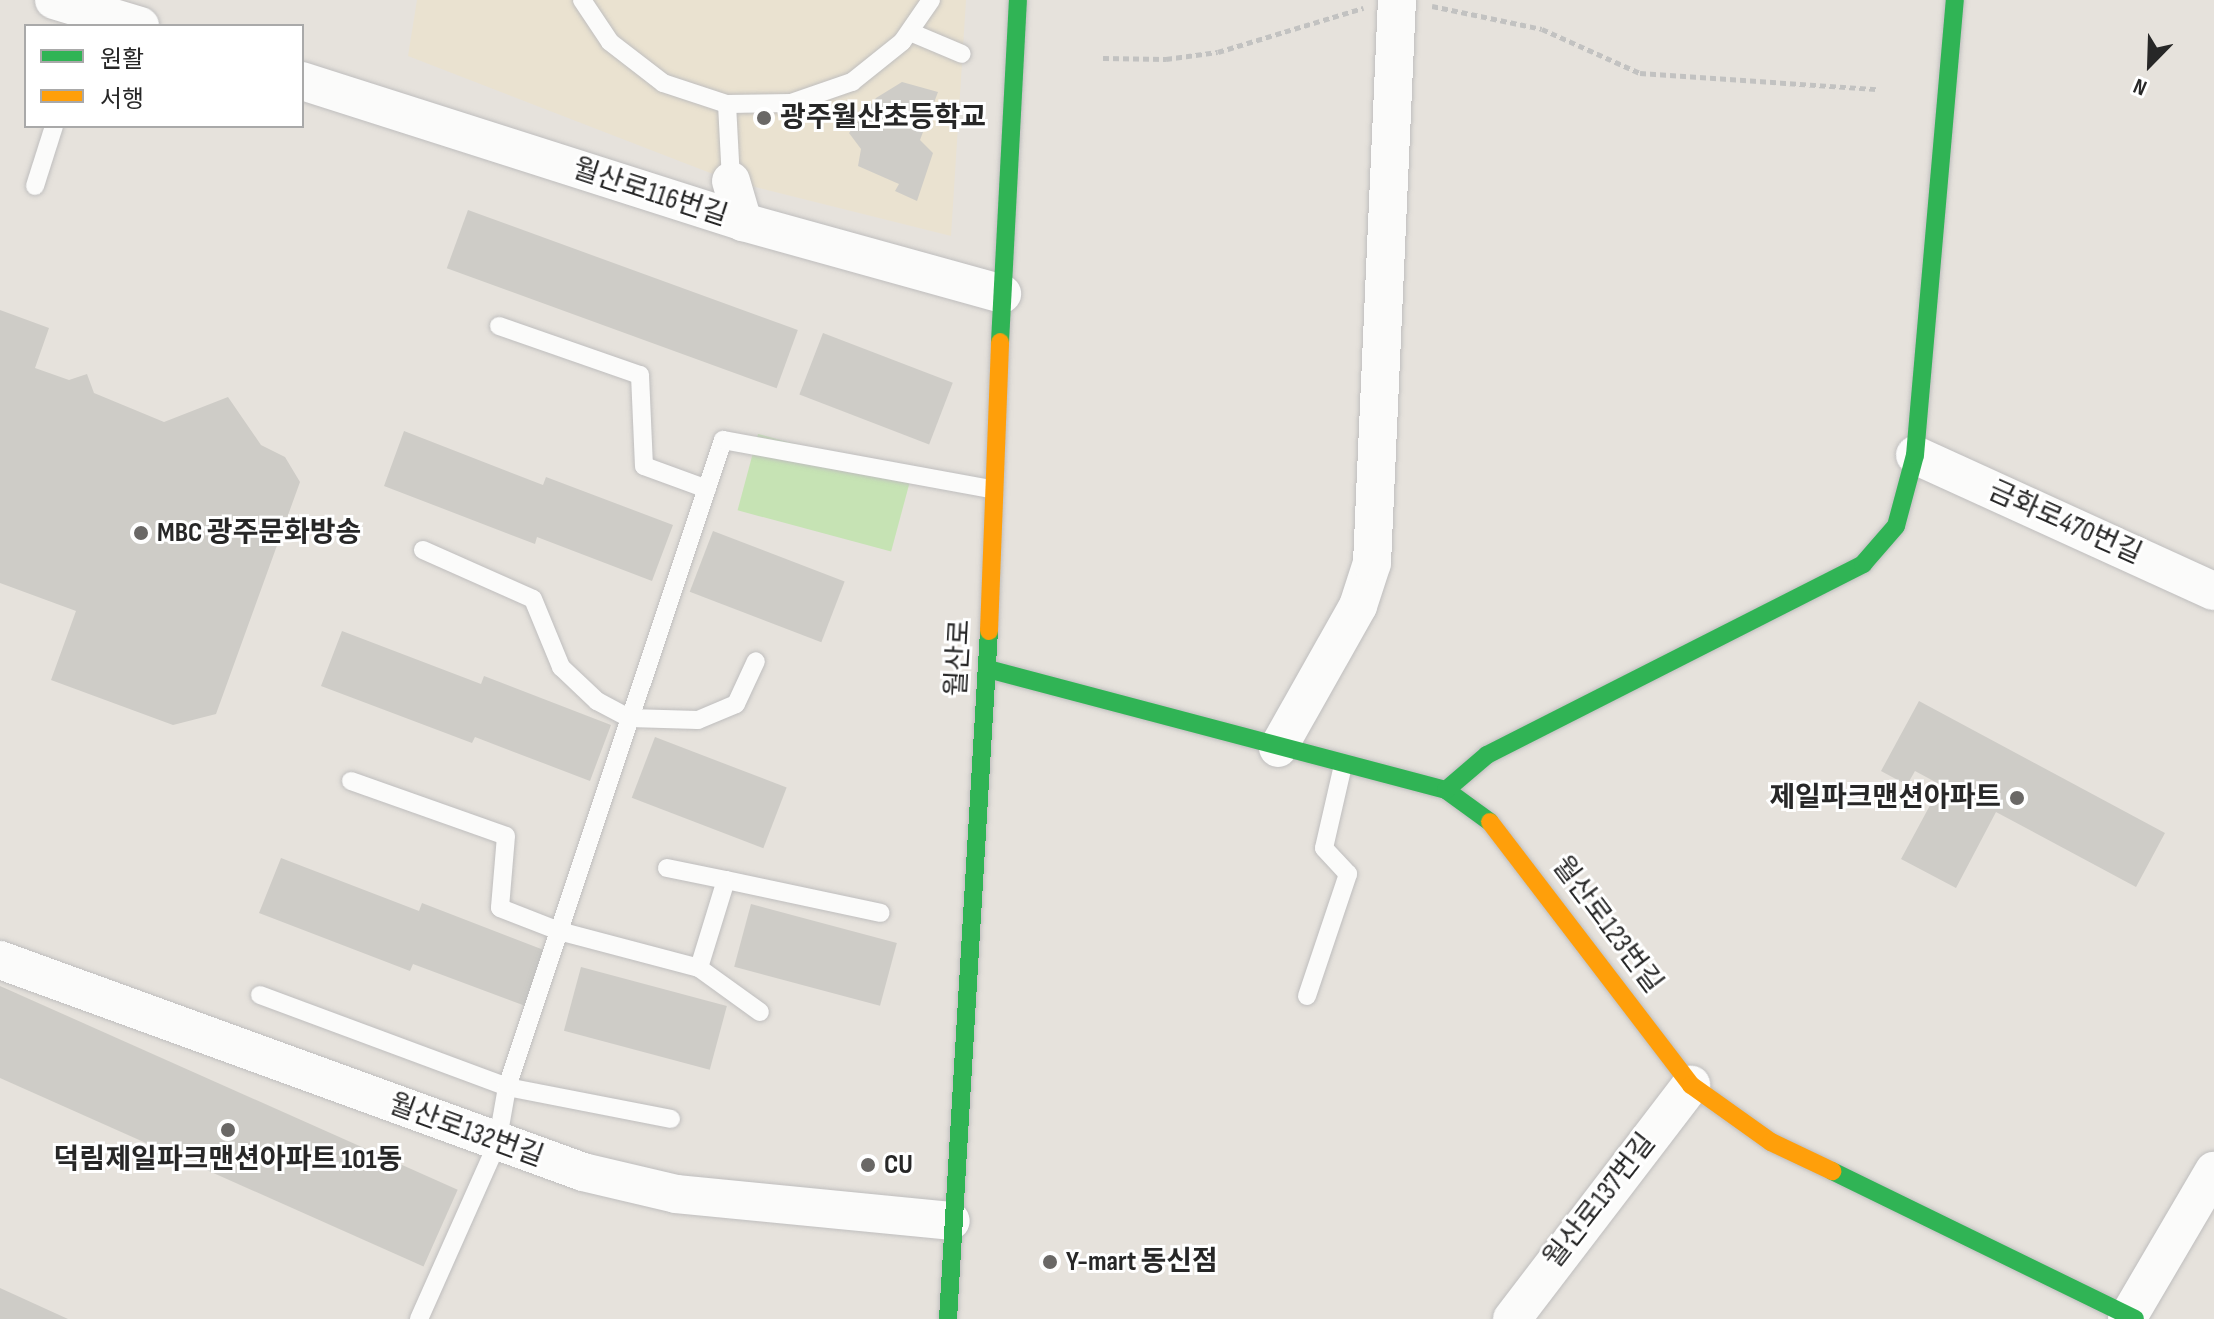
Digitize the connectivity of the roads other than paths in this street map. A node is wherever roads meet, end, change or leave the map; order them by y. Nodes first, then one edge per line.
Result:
1 (54, 0) edge
2 (582, 0) edge
3 (931, 0) edge
4 (1018, 0) edge
5 (1955, 0) edge
6 (1397, 1) edge
7 (88, 18) edge
8 (127, 24) edge
9 (910, 32) junction
10 (962, 54) dead end
11 (304, 82) edge
12 (727, 104) junction
13 (53, 128) edge
14 (731, 181) joint
15 (35, 186) dead end
16 (743, 222) junction
17 (1002, 294) junction
18 (499, 326) dead end
19 (1915, 455) junction
20 (707, 489) junction
21 (992, 489) junction
22 (423, 550) dead end
23 (2214, 591) edge
24 (756, 661) dead end
25 (988, 669) junction
26 (629, 718) junction
27 (1278, 748) junction
28 (1343, 765) junction
29 (351, 781) dead end
30 (1446, 790) junction
31 (667, 868) dead end
32 (726, 880) junction
33 (881, 913) dead end
34 (559, 931) junction
35 (0, 960) edge
36 (699, 968) junction
37 (260, 995) dead end
38 (1307, 996) dead end
39 (760, 1012) dead end
40 (1691, 1085) junction
41 (507, 1087) junction
42 (671, 1119) dead end
43 (497, 1144) junction
44 (2214, 1171) edge
45 (951, 1221) junction
46 (2130, 1318) edge
47 (419, 1319) edge
48 (948, 1319) edge
49 (1512, 1319) edge

1 - 7 street
2 - 12 lane
3 - 9 lane
4 - 17 street, 월산로
5 - 19 street
6 - 27 street
7 - 8 street
9 - 10 lane
9 - 12 lane
11 - 16 street, 월산로116번길
12 - 14 lane
13 - 15 lane
14 - 16 street
16 - 17 street, 월산로116번길
17 - 21 street, 월산로
18 - 20 lane
19 - 23 street, 금화로470번길
19 - 30 street
20 - 21 lane
20 - 26 lane
21 - 25 street, 월산로
22 - 26 lane
24 - 26 lane
25 - 27 street, 월산로123번길
25 - 45 street, 월산로
26 - 34 lane
27 - 28 street, 월산로123번길
28 - 30 street, 월산로123번길
28 - 38 lane
29 - 34 lane
30 - 40 street, 월산로123번길
31 - 32 lane
32 - 33 lane
32 - 36 lane
34 - 36 lane
34 - 41 lane
35 - 43 street, 월산로132번길
36 - 39 lane
37 - 41 lane
40 - 46 street, 월산로123번길
40 - 49 street, 월산로137번길
41 - 42 lane
41 - 43 lane
43 - 45 street, 월산로132번길
43 - 47 lane
44 - 46 street
45 - 48 street, 월산로

